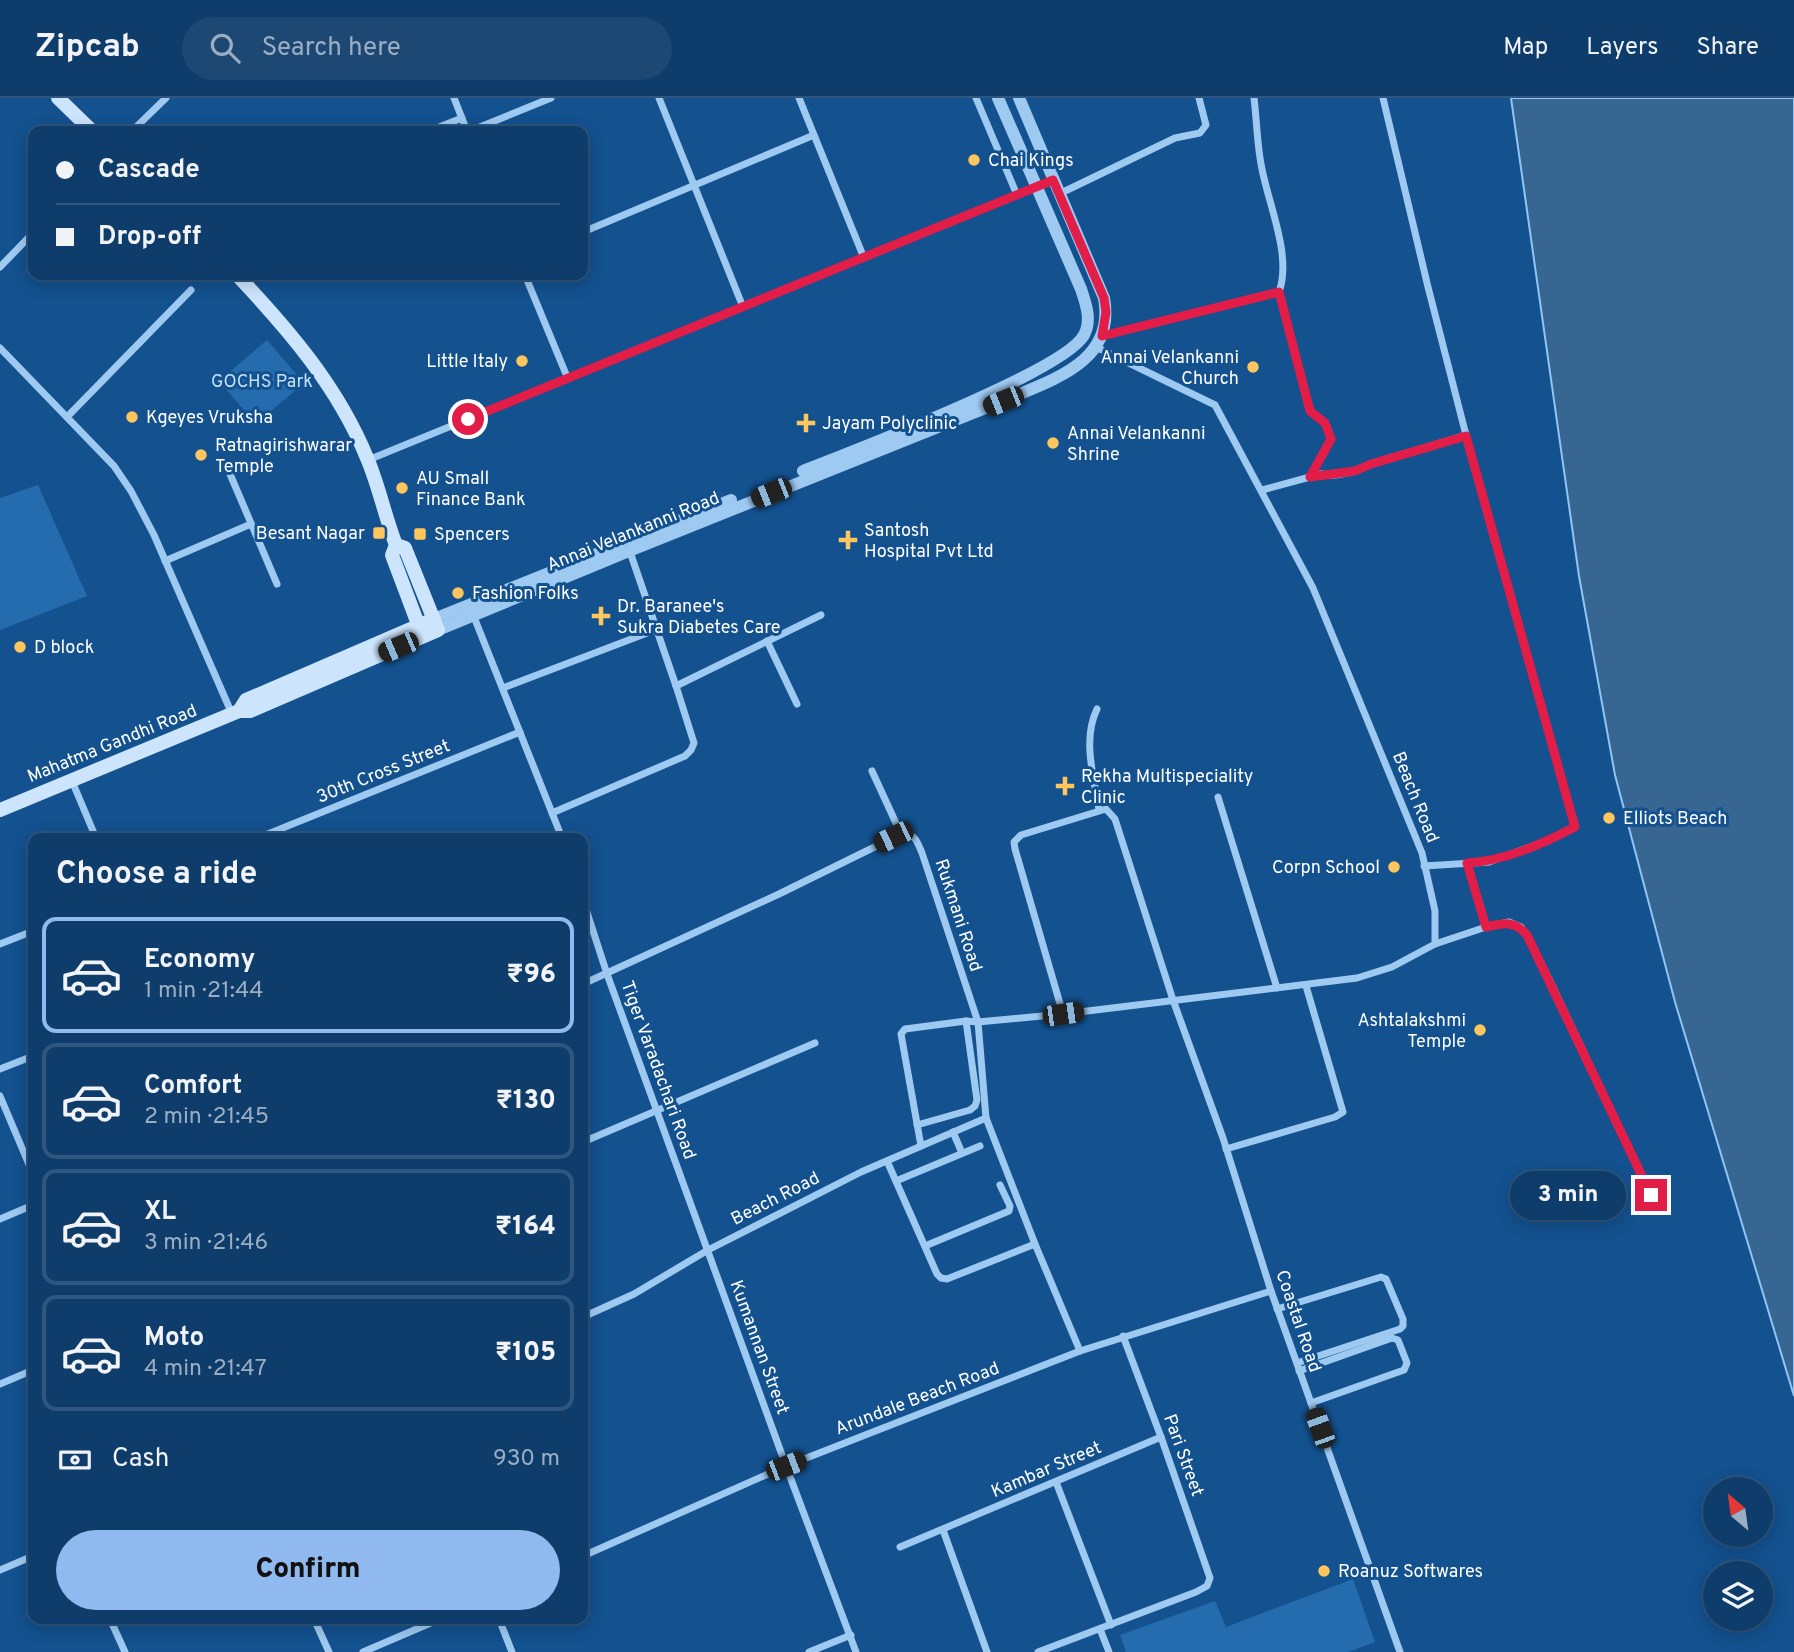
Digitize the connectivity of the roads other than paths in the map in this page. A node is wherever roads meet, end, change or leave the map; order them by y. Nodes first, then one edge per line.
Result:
1 (58, 98) edge
2 (166, 98) edge
3 (454, 98) edge
4 (551, 98) edge
5 (659, 98) edge
6 (799, 98) edge
7 (976, 98) edge
8 (998, 98) edge
9 (1019, 98) edge
10 (1199, 98) edge
11 (1254, 98) edge
12 (1383, 98) edge
13 (462, 118) junction
14 (87, 126) edge
15 (137, 126) edge
16 (442, 126) edge
17 (466, 126) edge
18 (481, 126) edge
19 (814, 135) junction
20 (1053, 180) junction
21 (694, 185) junction
22 (1036, 187) junction
23 (1059, 194) junction
24 (1017, 195) junction
25 (588, 230) edge
26 (28, 238) edge
27 (864, 258) junction
28 (0, 267) edge
29 (241, 280) edge
30 (527, 280) edge
31 (191, 290) dead end
32 (1279, 292) junction
33 (743, 307) junction
34 (1099, 342) junction
35 (0, 348) edge
36 (568, 379) junction
37 (67, 416) junction
38 (946, 419) junction
39 (1466, 436) junction
40 (368, 460) junction
41 (230, 474) dead end
42 (1310, 477) junction
43 (1262, 490) junction
44 (251, 524) junction
45 (396, 545) junction
46 (628, 546) junction
47 (165, 561) junction
48 (277, 584) dead end
49 (472, 611) junction
50 (821, 615) dead end
51 (436, 624) junction
52 (655, 630) junction
53 (421, 631) junction
54 (767, 641) junction
55 (676, 685) junction
56 (503, 688) junction
57 (797, 704) dead end
58 (1097, 709) dead end
59 (236, 713) junction
60 (520, 733) junction
61 (872, 771) dead end
62 (72, 780) junction
63 (1218, 797) dead end
64 (0, 810) edge
65 (1099, 810) junction
66 (552, 813) junction
67 (94, 833) edge
68 (270, 833) edge
69 (560, 833) edge
70 (901, 834) junction
71 (1467, 863) junction
72 (1424, 866) junction
73 (588, 915) edge
74 (1486, 927) junction
75 (28, 933) edge
76 (0, 944) edge
77 (1435, 944) junction
78 (607, 974) junction
79 (588, 982) edge
80 (1306, 986) junction
81 (1277, 988) junction
82 (1172, 1000) junction
83 (1063, 1014) junction
84 (966, 1021) junction
85 (978, 1022) junction
86 (816, 1044) dead end
87 (28, 1058) edge
88 (0, 1069) edge
89 (0, 1096) edge
90 (657, 1111) junction
91 (986, 1118) junction
92 (917, 1125) junction
93 (953, 1132) junction
94 (588, 1140) edge
95 (921, 1146) junction
96 (980, 1146) dead end
97 (1226, 1149) junction
98 (962, 1153) junction
99 (887, 1161) junction
100 (28, 1162) edge
101 (896, 1181) junction
102 (1000, 1185) dead end
103 (1651, 1195) dead end
104 (28, 1207) edge
105 (0, 1219) edge
106 (1035, 1244) junction
107 (925, 1246) junction
108 (708, 1250) junction
109 (1271, 1292) junction
110 (1277, 1309) junction
111 (588, 1315) edge
112 (1123, 1336) junction
113 (1080, 1350) junction
114 (1298, 1367) junction
115 (28, 1372) edge
116 (0, 1384) edge
117 (1311, 1403) junction
118 (1161, 1437) junction
119 (786, 1466) junction
120 (1056, 1482) junction
121 (943, 1530) junction
122 (900, 1547) dead end
123 (588, 1554) edge
124 (28, 1558) edge
125 (0, 1570) edge
126 (112, 1624) edge
127 (316, 1624) edge
128 (428, 1624) edge
129 (501, 1624) edge
130 (1111, 1625) junction
131 (1100, 1629) junction
132 (851, 1635) junction
133 (1044, 1651) edge
134 (125, 1652) edge
135 (329, 1652) edge
136 (363, 1652) edge
137 (512, 1652) edge
138 (809, 1652) edge
139 (856, 1652) edge
140 (987, 1652) edge
141 (1109, 1652) edge
142 (1400, 1652) edge

1 - 14 main road
2 - 15 street
3 - 13 street
4 - 18 street
5 - 21 street
6 - 19 street
7 - 24 street
8 - 22 street
9 - 20 street
10 - 23 street
11 - 32 street
12 - 39 street
13 - 16 street
13 - 17 street
19 - 21 street
19 - 27 street
20 - 22 street
20 - 23 street
21 - 25 street
21 - 33 street
22 - 24 street
22 - 38 street, Annai Velankanni Road
23 - 34 street
24 - 27 street
26 - 28 street
27 - 33 street
29 - 40 main road
30 - 36 street
31 - 37 street
32 - 34 street
32 - 42 street
33 - 36 street
34 - 38 street, Annai Velankanni Road
34 - 43 street, Beach Road
35 - 37 street
36 - 40 street
37 - 47 street
38 - 46 street, Annai Velankanni Road
39 - 42 street
39 - 71 street
40 - 45 main road
41 - 44 street
42 - 43 street
43 - 72 street, Beach Road
44 - 47 street
44 - 48 street
45 - 51 main road
45 - 53 main road
46 - 49 street, Annai Velankanni Road
46 - 52 street
47 - 59 street
49 - 51 street, Annai Velankanni Road
49 - 56 street
50 - 54 street
51 - 53 main road, Mahatma Gandhi Road
52 - 55 street
52 - 56 street
53 - 59 main road, Mahatma Gandhi Road
54 - 55 street
54 - 57 street
55 - 66 street
56 - 60 street
58 - 65 street
59 - 62 main road, Mahatma Gandhi Road
60 - 66 street
60 - 68 street, 30th Cross Street
61 - 70 street
62 - 64 main road, Mahatma Gandhi Road
62 - 67 street
63 - 81 street
65 - 82 street, Coastal Road
65 - 83 street
66 - 69 street
70 - 78 street
70 - 85 street, Rukmani Road
71 - 72 street
71 - 74 street
72 - 77 street, Beach Road
73 - 78 street, Tiger Varadachari Road
74 - 77 street
74 - 103 street
75 - 76 street
77 - 80 street
78 - 79 street
78 - 90 street, Tiger Varadachari Road
80 - 81 street
80 - 97 street
81 - 82 street
82 - 83 street
82 - 97 street, Coastal Road
83 - 85 street
84 - 85 street
84 - 92 street
84 - 92 street
85 - 91 street, Rukmani Road
86 - 90 street
87 - 88 street
89 - 100 street
90 - 94 street
90 - 108 street, Tiger Varadachari Road
91 - 93 street, Beach Road
91 - 106 street, Rukmani Road
92 - 95 street
93 - 95 street, Beach Road
93 - 98 street
95 - 99 street, Beach Road
96 - 98 street
97 - 109 street, Coastal Road
98 - 101 street
99 - 101 street
99 - 108 street, Beach Road
101 - 107 street
102 - 107 street
104 - 105 street
106 - 107 street
106 - 113 street, Rukmani Road
108 - 111 street, Beach Road
108 - 119 street, Kumannan Street
109 - 110 street, Coastal Road
109 - 112 street, Arundale Beach Road
110 - 114 street, Coastal Road
110 - 114 street
112 - 113 street, Arundale Beach Road
112 - 118 street, Pari Street
113 - 119 street, Arundale Beach Road
114 - 117 street, Coastal Road
114 - 117 street
115 - 116 street
117 - 142 street, Coastal Road
118 - 120 street, Kambar Street
118 - 130 street, Pari Street
119 - 123 street, Arundale Beach Road
119 - 132 street, Kumannan Street
120 - 121 street, Kambar Street
120 - 130 street
121 - 122 street, Kambar Street
121 - 140 street
124 - 125 street
126 - 134 street
127 - 135 street
128 - 136 street
129 - 137 street
130 - 131 street
131 - 133 street
131 - 141 street
132 - 138 street
132 - 139 street, Kumannan Street

